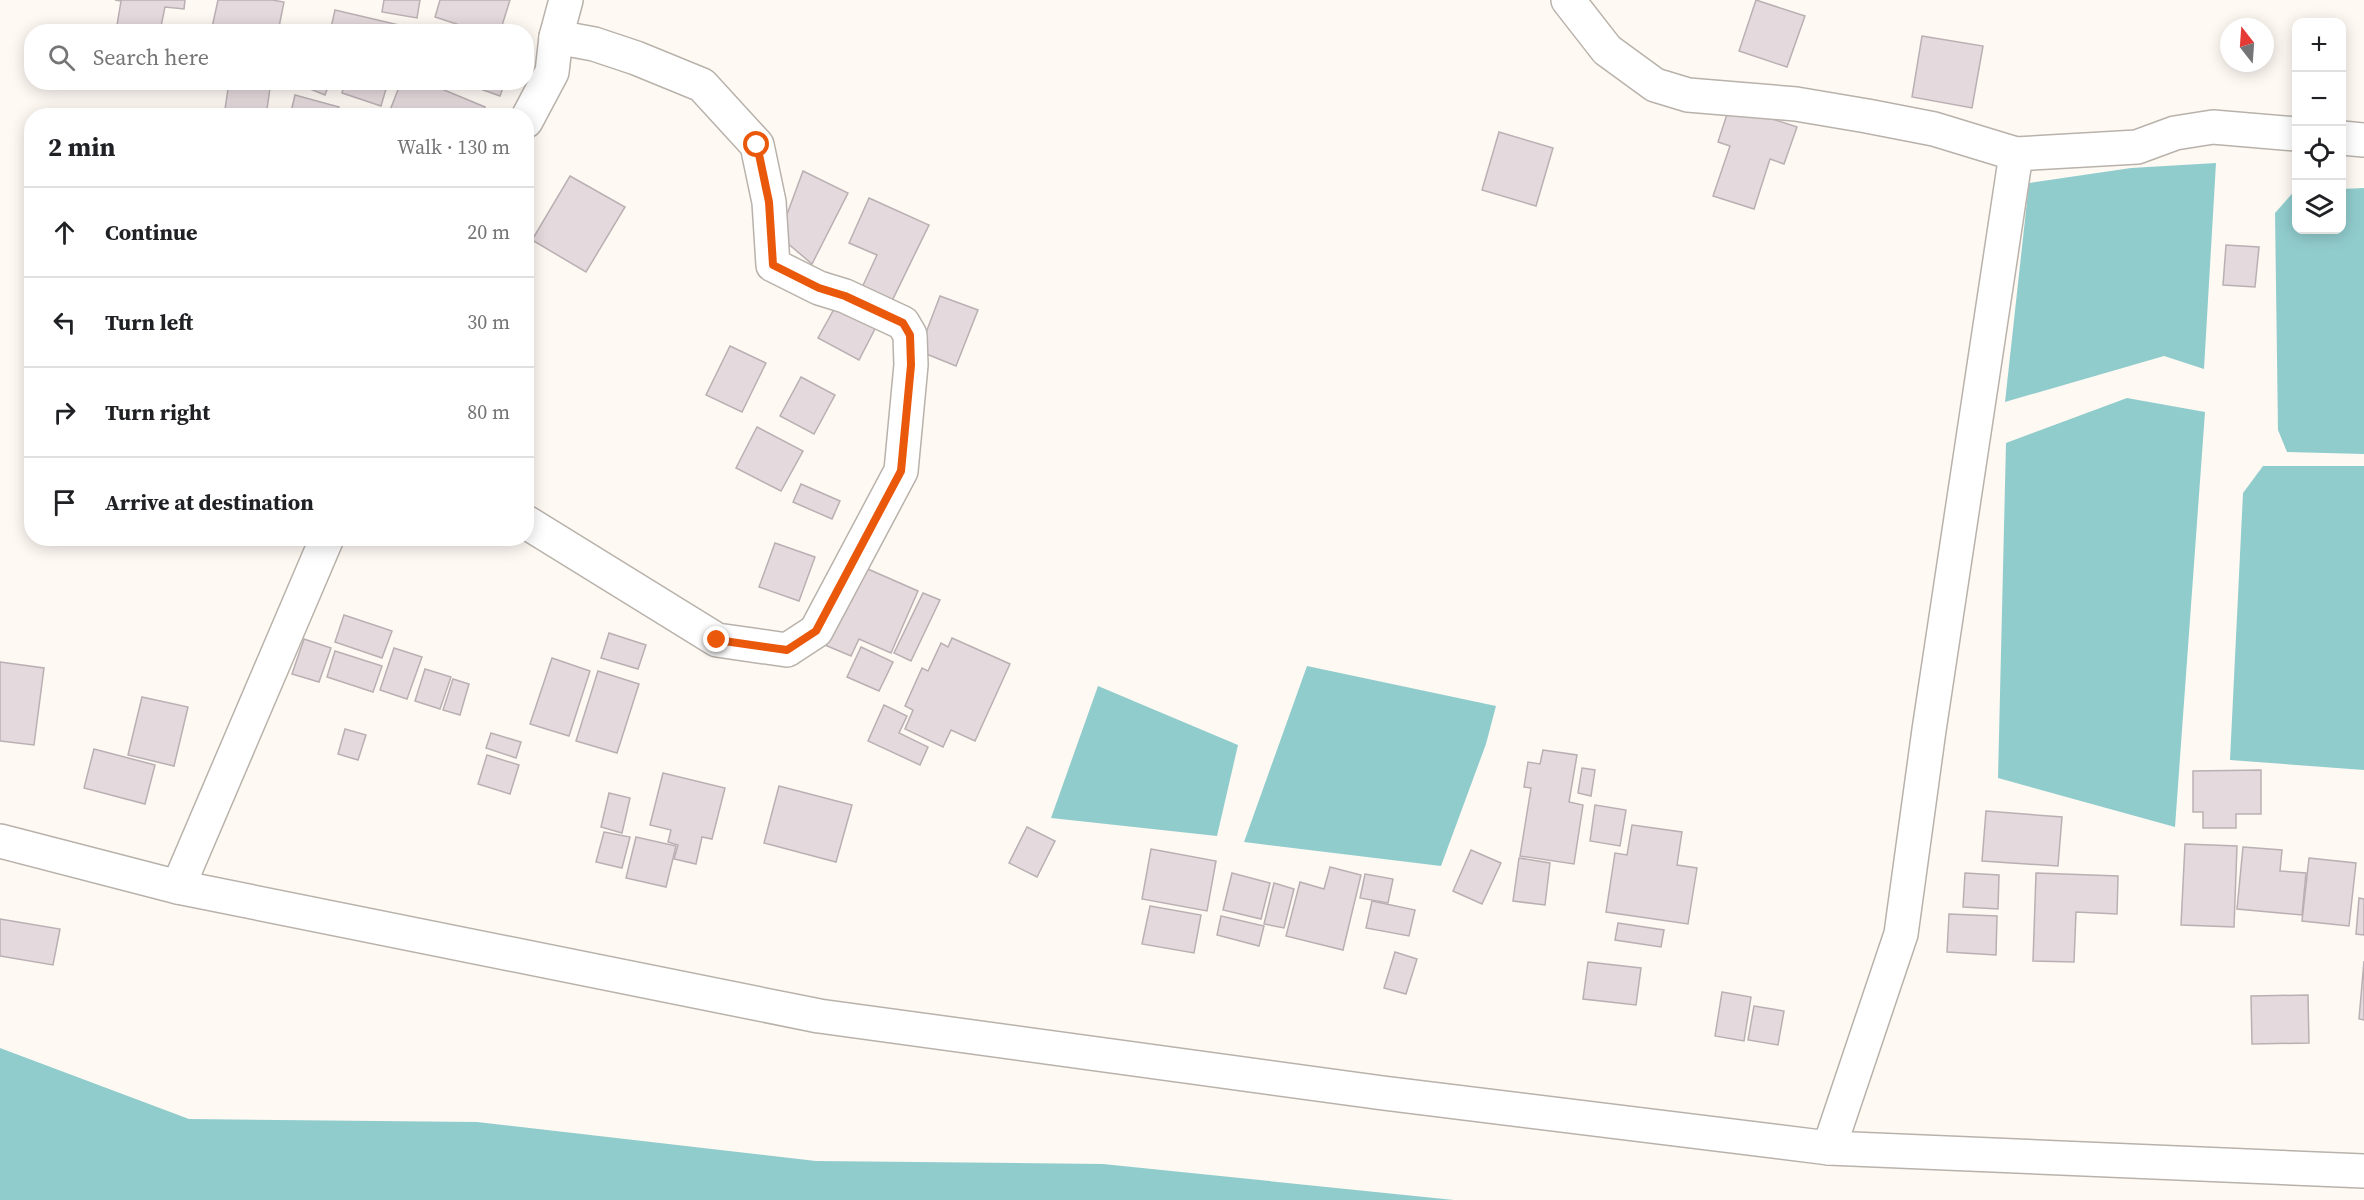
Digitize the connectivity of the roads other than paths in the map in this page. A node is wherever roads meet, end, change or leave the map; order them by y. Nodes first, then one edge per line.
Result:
1 (566, 0) edge
2 (1568, 0) edge
3 (556, 37) junction
4 (533, 108) edge
5 (2292, 134) edge
6 (2346, 138) edge
7 (2364, 140) edge
8 (2016, 154) junction
9 (534, 527) edge
10 (324, 546) edge
11 (0, 841) edge
12 (177, 887) junction
13 (1829, 1148) junction
14 (2364, 1171) edge

1 - 3 street
2 - 8 street
3 - 4 street
3 - 9 street
5 - 8 street
6 - 7 street
8 - 13 street
10 - 12 street
11 - 12 street
12 - 13 street
13 - 14 street

